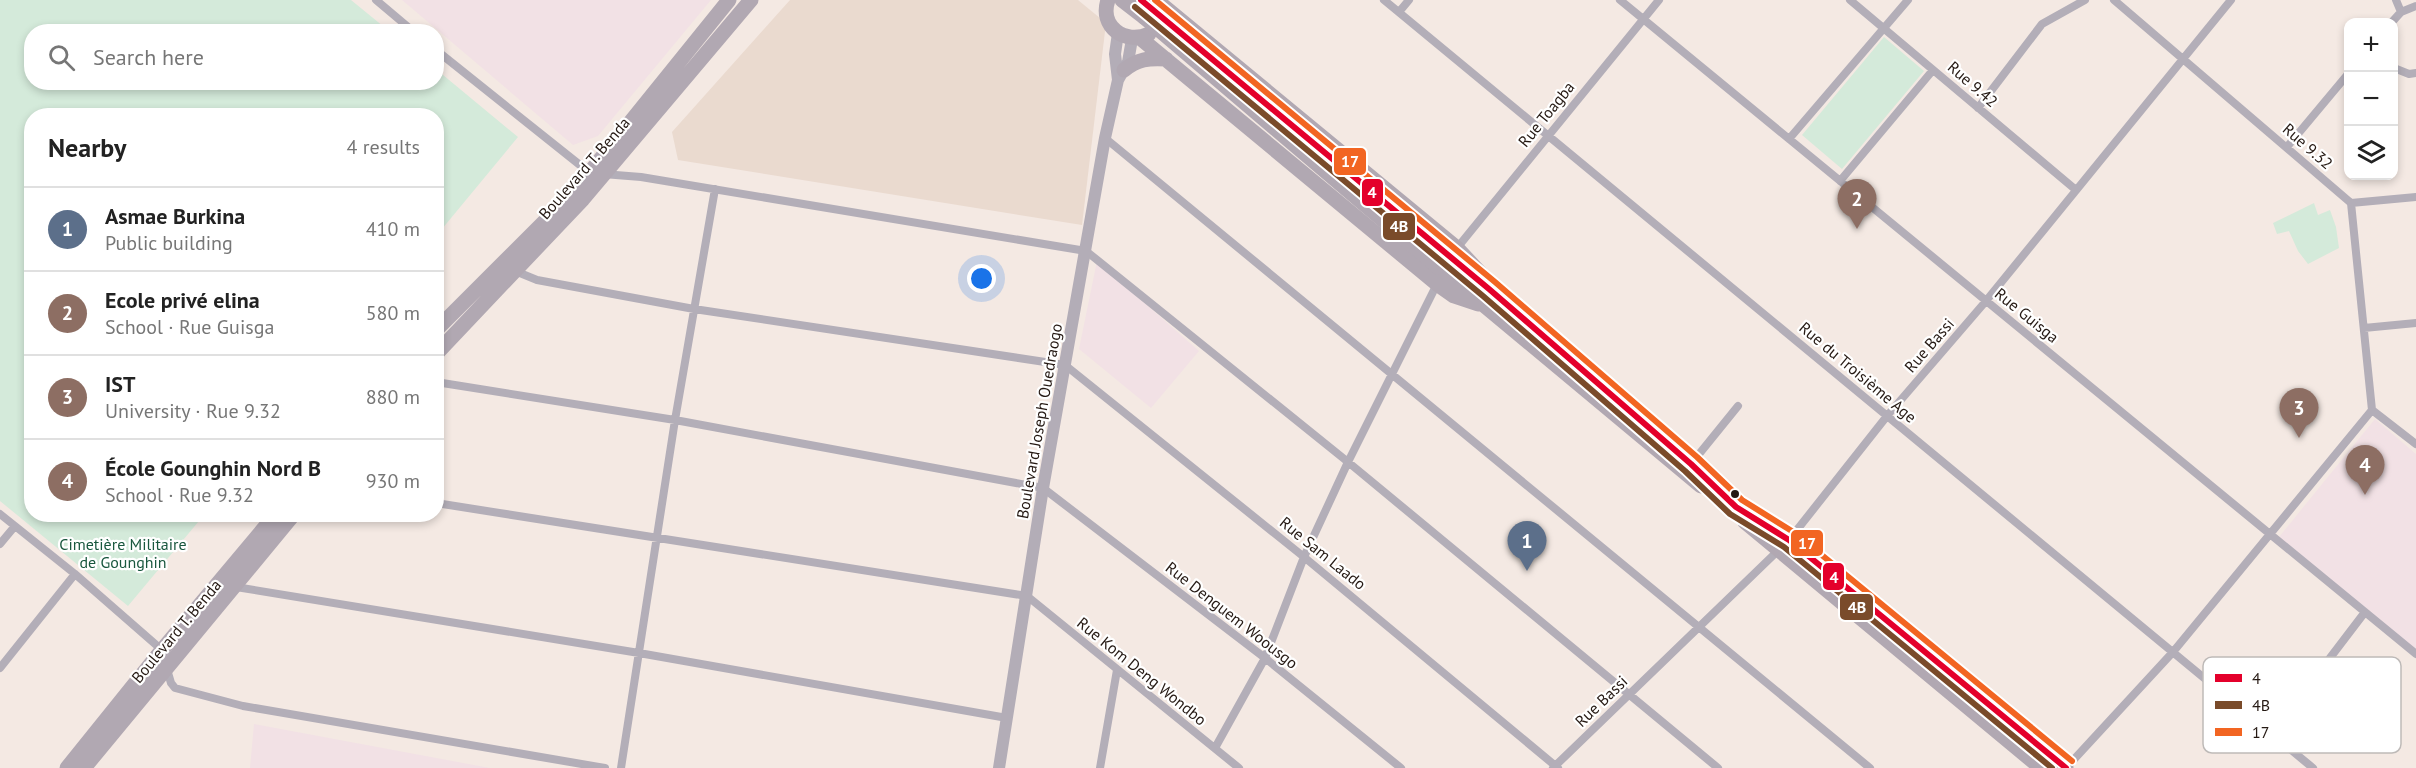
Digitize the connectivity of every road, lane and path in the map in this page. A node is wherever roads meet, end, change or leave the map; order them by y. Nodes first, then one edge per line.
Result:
1 (376, 0) edge
2 (729, 0) edge
3 (751, 0) edge
4 (1122, 0) edge
5 (1141, 0) edge
6 (1384, 0) edge
7 (1409, 0) edge
8 (1620, 0) edge
9 (1659, 0) edge
10 (1850, 0) edge
11 (1908, 0) edge
12 (2085, 0) edge
13 (2114, 0) edge
14 (2231, 0) edge
15 (2396, 0) edge
16 (1104, 2) edge
17 (1160, 2) edge
18 (2416, 6) edge
19 (1399, 12) junction
20 (2401, 12) junction
21 (2396, 18) edge
22 (1643, 19) junction
23 (404, 24) edge
24 (1883, 28) junction
25 (1130, 37) junction
26 (444, 56) edge
27 (2184, 58) junction
28 (1166, 59) junction
29 (1933, 70) junction
30 (2398, 70) edge
31 (2416, 73) edge
32 (1121, 75) junction
33 (2344, 80) edge
34 (1978, 108) junction
35 (1548, 136) junction
36 (1105, 138) junction
37 (1789, 139) junction
38 (2287, 147) junction
39 (597, 174) junction
40 (1840, 181) junction
41 (715, 189) junction
42 (2076, 190) junction
43 (2416, 197) edge
44 (2351, 203) junction
45 (1086, 251) junction
46 (1447, 256) junction
47 (515, 271) junction
48 (1437, 284) junction
49 (1986, 301) junction
50 (1482, 305) junction
51 (694, 309) junction
52 (444, 322) edge
53 (2416, 323) edge
54 (2364, 328) junction
55 (444, 346) edge
56 (1065, 365) junction
57 (1392, 374) junction
58 (444, 383) edge
59 (1738, 406) dead end
60 (2372, 410) junction
61 (1887, 416) junction
62 (675, 420) junction
63 (2416, 444) edge
64 (1348, 462) junction
65 (1691, 464) junction
66 (1042, 488) junction
67 (444, 504) edge
68 (0, 514) edge
69 (269, 522) edge
70 (288, 522) edge
71 (15, 526) junction
72 (2270, 534) junction
73 (658, 539) junction
74 (0, 544) edge
75 (1784, 545) junction
76 (1304, 557) junction
77 (75, 574) junction
78 (236, 587) junction
79 (1027, 597) junction
80 (2365, 612) junction
81 (1699, 627) junction
82 (162, 650) junction
83 (2173, 652) junction
84 (639, 653) junction
85 (2416, 654) edge
86 (2331, 657) edge
87 (1265, 658) junction
88 (0, 668) edge
89 (167, 670) junction
90 (1117, 670) junction
91 (2203, 677) edge
92 (1630, 694) junction
93 (1007, 717) junction
94 (1215, 748) junction
95 (2295, 753) edge
96 (1556, 767) edge
97 (66, 768) edge
98 (84, 768) edge
99 (605, 768) edge
100 (621, 768) edge
101 (999, 768) edge
102 (1100, 768) edge
103 (1239, 768) edge
104 (1401, 768) edge
105 (1718, 768) edge
106 (1870, 768) edge
107 (2041, 768) edge
108 (2066, 768) edge
109 (2313, 768) edge

1 - 23 street
2 - 39 highway, Boulevard T. Benda
3 - 39 highway, Boulevard T. Benda
4 - 46 highway, bridge
5 - 46 highway, bridge
6 - 19 street, Rue du Troisième Age
7 - 19 street
8 - 22 street, Rue Guisga
9 - 22 street, Rue Toagba
10 - 24 street, Rue 9.42
11 - 24 street
12 - 34 street
13 - 27 street, Rue 9.32
14 - 27 street, Rue Bassi
15 - 20 street
16 - 25 highway
17 - 25 highway
17 - 46 highway
18 - 20 street
19 - 35 street, Rue du Troisième Age
20 - 21 street
22 - 35 street, Rue Toagba
22 - 37 street, Rue Guisga
24 - 29 street, Rue 9.42
24 - 37 street
25 - 28 highway
25 - 32 street, Boulevard Joseph Ouedraogo
26 - 39 street
27 - 38 street, Rue 9.32
27 - 42 street, Rue Bassi
28 - 32 highway
28 - 48 highway
29 - 34 street, Rue 9.42
29 - 40 street
30 - 31 street
32 - 36 street, Boulevard Joseph Ouedraogo
33 - 38 street
34 - 42 street, Rue 9.42
35 - 46 street, Rue Toagba
35 - 61 street, Rue du Troisième Age
36 - 45 street, Boulevard Joseph Ouedraogo
36 - 57 street
37 - 40 street, Rue Guisga
38 - 44 street, Rue 9.32
39 - 41 street
39 - 47 highway, Boulevard T. Benda
39 - 52 highway, Boulevard T. Benda
40 - 49 street, Rue Guisga
41 - 45 street
41 - 51 street
42 - 49 street, Rue Bassi
43 - 44 street
44 - 54 street
45 - 56 street, Boulevard Joseph Ouedraogo
45 - 64 street
46 - 50 highway
46 - 65 highway
47 - 51 street
47 - 55 highway, Boulevard T. Benda
48 - 50 highway
48 - 57 street
49 - 61 street, Rue Bassi
49 - 72 street, Rue Guisga
50 - 75 highway
51 - 56 street
51 - 62 street
53 - 54 street
54 - 60 street
56 - 66 street, Boulevard Joseph Ouedraogo
56 - 76 street, Rue Sam Laado
57 - 64 street
57 - 81 street
58 - 62 street
59 - 65 street
60 - 63 street
60 - 72 street
61 - 75 street, Rue Bassi
61 - 83 street, Rue du Troisième Age
62 - 66 street
62 - 73 street
64 - 76 street
64 - 92 street
65 - 75 highway
66 - 79 street, Boulevard Joseph Ouedraogo
66 - 87 street, Rue Denguem Woousgo
67 - 73 street
68 - 71 street
69 - 82 highway, Boulevard T. Benda
70 - 78 highway, Boulevard T. Benda
71 - 74 street
71 - 77 street
72 - 80 street, Rue Guisga
72 - 83 street
73 - 79 street
73 - 84 street
75 - 81 street, Rue Bassi
75 - 107 highway
75 - 108 highway
76 - 87 street
76 - 96 street, Rue Sam Laado
77 - 82 street
77 - 88 street
78 - 84 street
78 - 89 highway, Boulevard T. Benda
79 - 90 street, Rue Kom Deng Wondbo
79 - 93 street, Boulevard Joseph Ouedraogo
80 - 85 street, Rue Guisga
80 - 86 street
81 - 92 street, Rue Bassi
81 - 106 street
82 - 89 street
82 - 97 highway, Boulevard T. Benda
83 - 91 street, Rue du Troisième Age
83 - 108 street
84 - 93 street
84 - 100 street
87 - 94 street
87 - 104 street, Rue Denguem Woousgo
89 - 98 highway, Boulevard T. Benda
89 - 99 street
90 - 94 street, Rue Kom Deng Wondbo
90 - 102 street
92 - 96 street, Rue Bassi
92 - 105 street
93 - 101 street, Boulevard Joseph Ouedraogo
94 - 103 street, Rue Kom Deng Wondbo
95 - 109 street, Rue du Troisième Age

